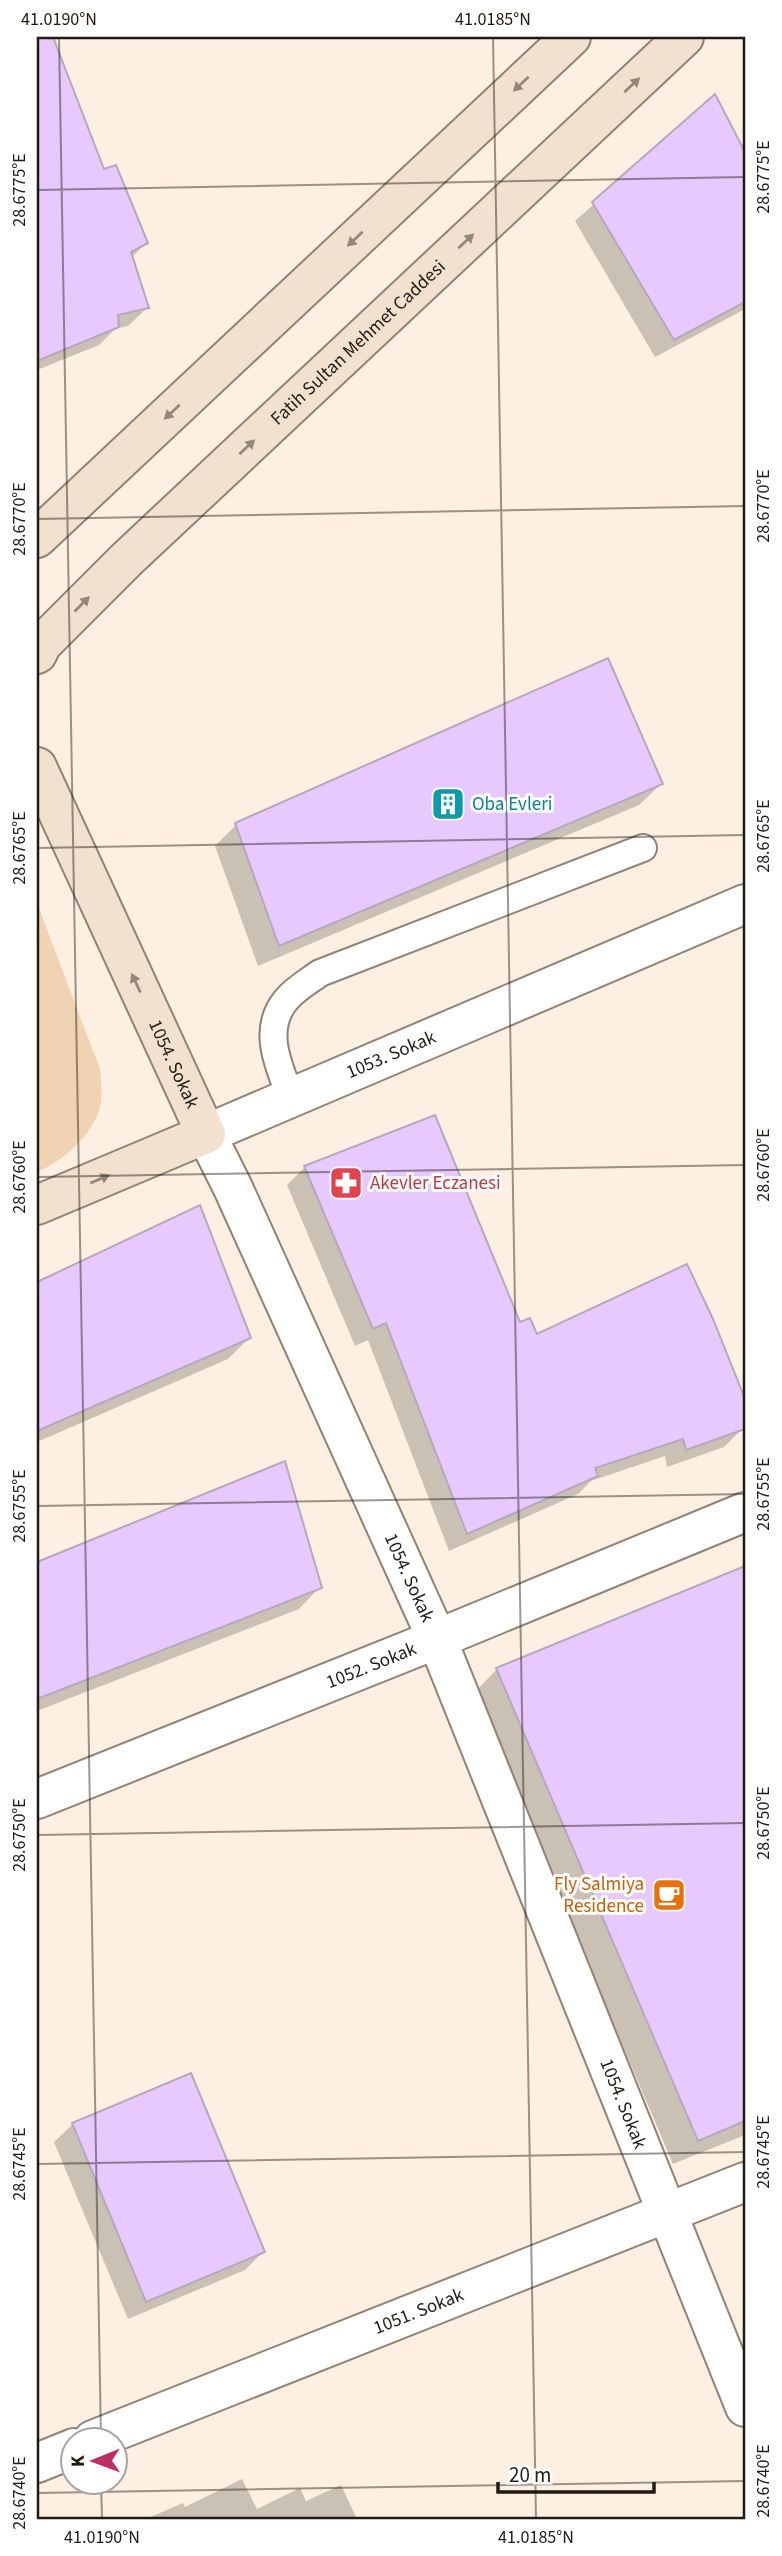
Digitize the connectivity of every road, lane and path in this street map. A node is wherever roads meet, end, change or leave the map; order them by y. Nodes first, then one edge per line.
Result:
1 (570, 37) edge
2 (684, 37) edge
3 (37, 538) edge
4 (37, 654) edge
5 (37, 767) edge
6 (643, 848) dead end
7 (745, 904) edge
8 (291, 1098) junction
9 (206, 1135) junction
10 (37, 1205) edge
11 (745, 1512) edge
12 (437, 1639) junction
13 (37, 1799) edge
14 (745, 2182) edge
15 (668, 2214) junction
16 (745, 2407) edge
17 (130, 2426) edge
18 (60, 2454) edge
19 (37, 2463) edge

1 -> 3 main road
4 -> 2 main road, Fatih Sultan Mehmet Caddesi
9 -> 5 main road, 1054. Sokak
6 - 8 lane
7 - 8 street, 1053. Sokak
8 - 9 street, 1053. Sokak
10 -> 9 main road, 1053. Sokak
9 - 12 street, 1054. Sokak
11 - 12 street, 1052. Sokak
12 - 13 street, 1052. Sokak
12 - 15 street, 1054. Sokak
14 - 15 street, 1051. Sokak
15 - 16 street, 1054. Sokak
15 - 17 street, 1051. Sokak
18 - 19 street

